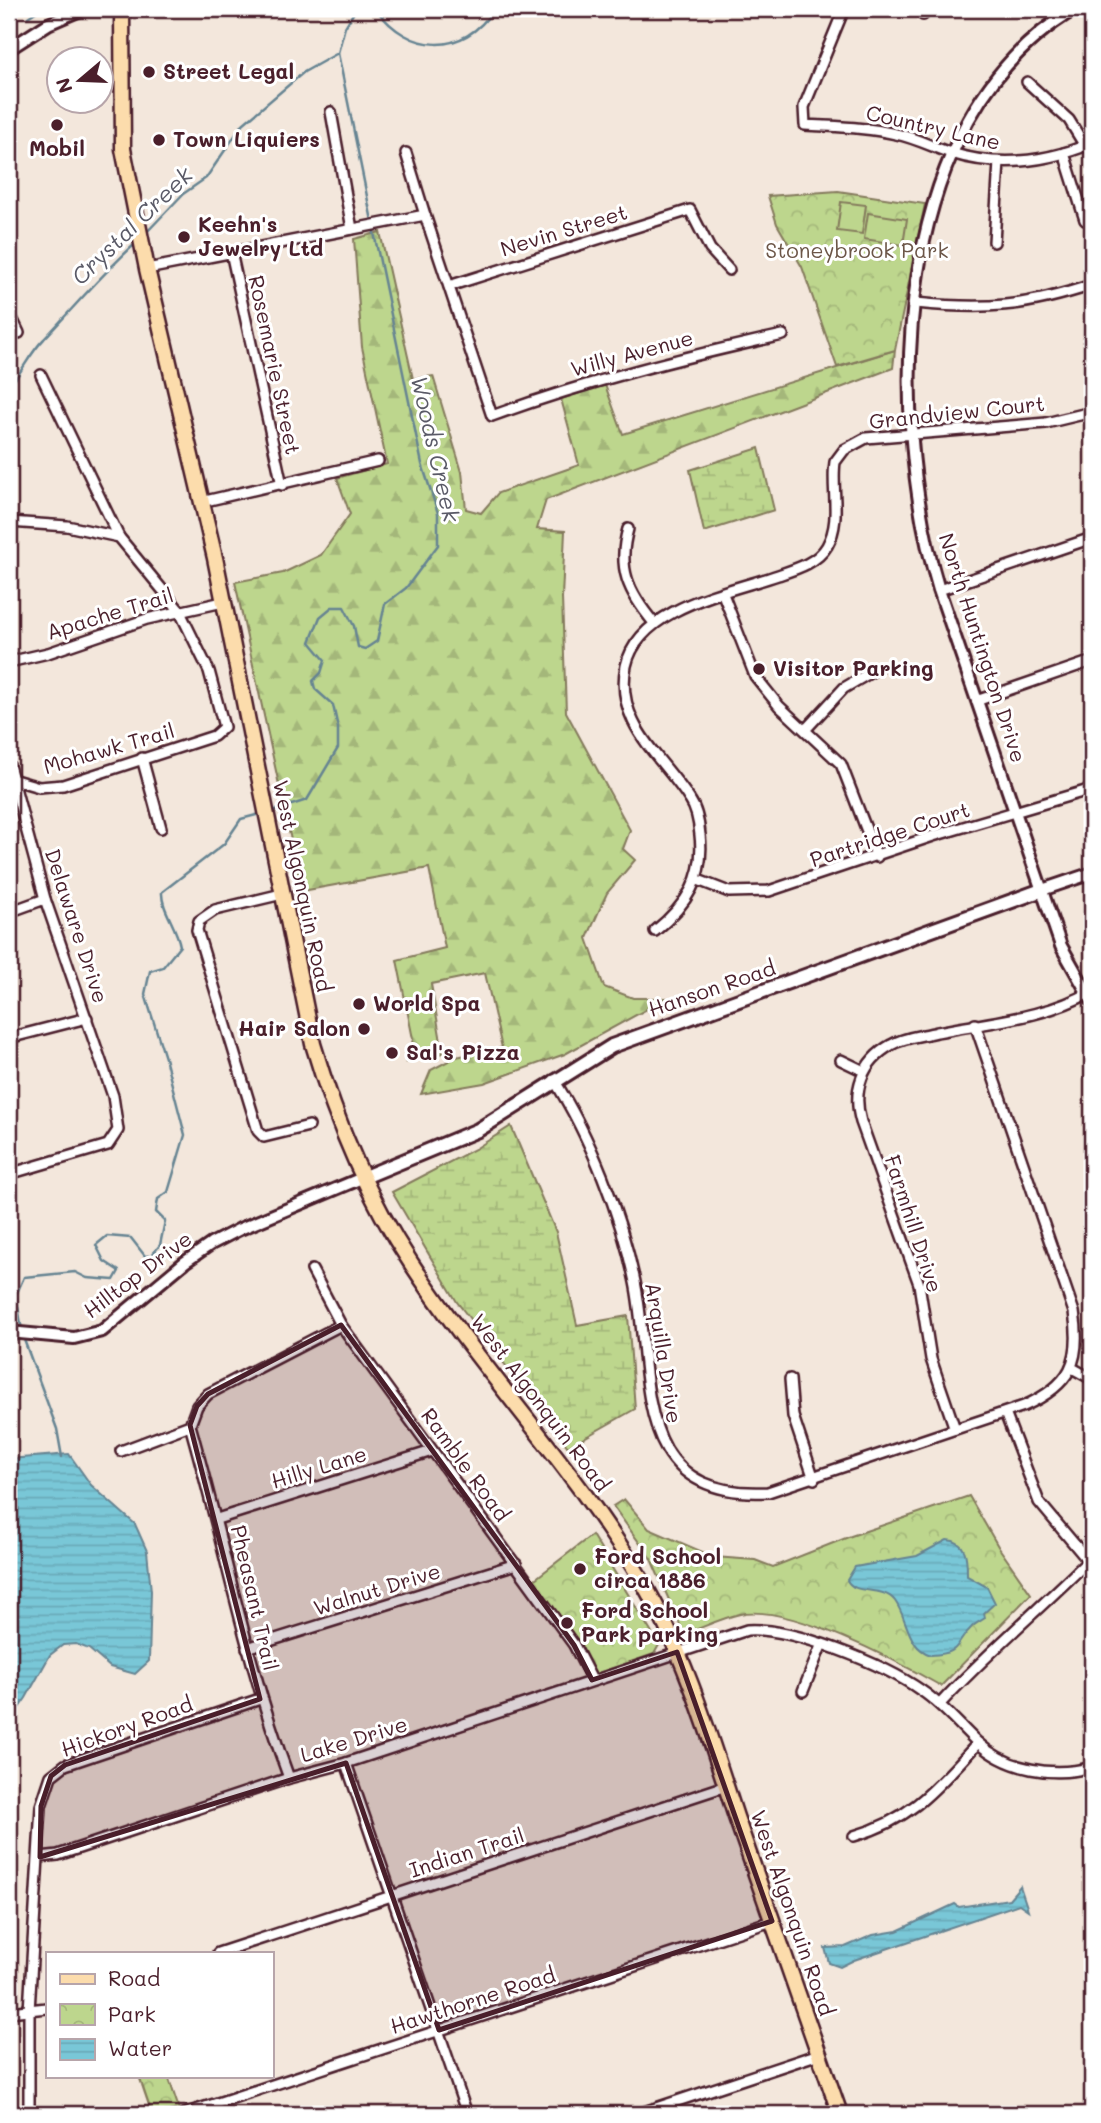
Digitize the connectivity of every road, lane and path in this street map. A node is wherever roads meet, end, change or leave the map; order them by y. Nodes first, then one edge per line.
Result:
1 (83, 9) edge
2 (122, 9) edge
3 (844, 9) edge
4 (1075, 9) edge
5 (9, 49) edge
6 (1027, 82) dead end
7 (331, 112) dead end
8 (1088, 144) edge
9 (406, 153) dead end
10 (950, 153) junction
11 (1064, 153) junction
12 (999, 162) junction
13 (425, 215) junction
14 (1085, 220) dead end
15 (356, 228) junction
16 (994, 242) dead end
17 (231, 252) junction
18 (148, 269) junction
19 (729, 270) dead end
20 (1092, 285) edge
21 (449, 286) junction
22 (916, 303) junction
23 (9, 312) edge
24 (19, 332) dead end
25 (783, 335) dead end
26 (41, 375) dead end
27 (1092, 412) edge
28 (909, 436) junction
29 (378, 461) dead end
30 (282, 485) junction
31 (201, 502) junction
32 (9, 522) edge
33 (628, 528) dead end
34 (119, 537) junction
35 (1092, 538) edge
36 (939, 590) junction
37 (723, 594) junction
38 (223, 602) junction
39 (179, 610) junction
40 (654, 623) junction
41 (1092, 661) edge
42 (9, 662) edge
43 (878, 668) dead end
44 (979, 700) junction
45 (806, 729) junction
46 (142, 758) junction
47 (9, 765) edge
48 (12, 781) edge
49 (1092, 789) edge
50 (1016, 814) junction
51 (161, 828) dead end
52 (877, 857) junction
53 (1092, 873) edge
54 (698, 880) junction
55 (1042, 890) junction
56 (282, 894) junction
57 (45, 899) junction
58 (9, 912) edge
59 (655, 931) dead end
60 (1091, 995) edge
61 (87, 1018) junction
62 (975, 1024) junction
63 (9, 1038) edge
64 (841, 1060) dead end
65 (864, 1072) junction
66 (554, 1080) junction
67 (309, 1126) dead end
68 (9, 1174) edge
69 (362, 1178) junction
70 (312, 1270) dead end
71 (341, 1325) junction
72 (9, 1332) edge
73 (1072, 1367) junction
74 (1092, 1379) edge
75 (790, 1380) dead end
76 (1005, 1413) junction
77 (190, 1425) junction
78 (955, 1429) junction
79 (121, 1451) dead end
80 (432, 1451) junction
81 (814, 1479) junction
82 (217, 1519) junction
83 (1091, 1561) edge
84 (516, 1564) junction
85 (821, 1646) junction
86 (247, 1648) junction
87 (677, 1652) junction
88 (592, 1680) junction
89 (803, 1691) dead end
90 (260, 1699) junction
91 (940, 1704) junction
92 (978, 1743) junction
93 (346, 1763) junction
94 (1092, 1767) edge
95 (289, 1778) junction
96 (726, 1786) junction
97 (855, 1836) dead end
98 (40, 1857) junction
99 (393, 1896) junction
100 (772, 1921) junction
101 (221, 1952) edge
102 (46, 2008) edge
103 (29, 2011) junction
104 (9, 2012) edge
105 (439, 2030) junction
106 (819, 2054) junction
107 (29, 2114) edge
108 (184, 2114) edge
109 (467, 2114) edge
110 (638, 2114) edge
111 (840, 2114) edge

1 - 5 street
2 - 18 main road, West Algonquin Road
3 - 10 street, Country Lane
4 - 10 street, North Huntington Drive
6 - 8 street
7 - 15 street
8 - 11 street, Country Lane
9 - 13 street
10 - 12 street, Country Lane
10 - 22 street, North Huntington Drive
11 - 12 street, Country Lane
11 - 14 street
12 - 16 street
13 - 15 street
13 - 21 street
15 - 17 street
17 - 18 street
17 - 30 street, Rosemarie Street
18 - 31 main road, West Algonquin Road
19 - 21 street, Nevin Street
20 - 22 street
21 - 25 street, Willy Avenue
22 - 28 street, North Huntington Drive
23 - 24 street
26 - 34 street
27 - 28 street, Grandview Court
28 - 36 street, North Huntington Drive
28 - 37 street, Grandview Court
29 - 30 street
30 - 31 street
31 - 38 main road, West Algonquin Road
32 - 34 street
33 - 40 street
34 - 39 street
35 - 36 street
36 - 44 street, North Huntington Drive
37 - 40 street, Grandview Court
37 - 45 street
38 - 39 street, Apache Trail
38 - 56 main road, West Algonquin Road
39 - 42 street, Apache Trail
39 - 46 street, Mohawk Trail
40 - 54 street, Grandview Court
41 - 44 street
43 - 45 street
44 - 50 street, North Huntington Drive
45 - 52 street
46 - 48 street, Mohawk Trail
46 - 51 street
47 - 48 street, Delaware Drive
48 - 57 street, Delaware Drive
49 - 50 street, Partridge Court
50 - 52 street, Partridge Court
50 - 55 street, North Huntington Drive
52 - 54 street, Partridge Court
53 - 55 street, Hanson Road
54 - 59 street, Grandview Court
55 - 60 street, North Huntington Drive
55 - 66 main road, Hanson Road
56 - 67 street
56 - 69 main road, West Algonquin Road
57 - 58 street
57 - 61 street, Delaware Drive
60 - 62 street
61 - 63 street
61 - 68 street, Delaware Drive
62 - 65 street
62 - 73 street
64 - 65 street
65 - 78 street, Farmhill Drive
66 - 69 main road, Hanson Road
66 - 81 street, Arquilla Drive
69 - 72 street, Hilltop Drive
69 - 87 main road, West Algonquin Road
70 - 71 street, Ramble Road
71 - 77 street
71 - 80 street, Ramble Road
73 - 74 street
73 - 76 street, Arquilla Drive
75 - 81 street
76 - 78 street, Arquilla Drive
76 - 83 street
77 - 79 street
77 - 82 street, Pheasant Trail
78 - 81 street, Arquilla Drive
80 - 82 street, Hilly Lane
80 - 84 street, Ramble Road
82 - 86 street, Pheasant Trail
83 - 91 street
84 - 86 street, Walnut Drive
84 - 88 street, Ramble Road
85 - 87 street, Lake Drive
85 - 89 street
85 - 91 street, Lake Drive
86 - 90 street, Pheasant Trail
87 - 88 street, Lake Drive
87 - 96 main road, West Algonquin Road
88 - 93 street, Lake Drive
90 - 95 street, Pheasant Trail
90 - 98 street, Hickory Road
91 - 92 street, Lake Drive
92 - 94 street, Lake Drive
92 - 97 street
93 - 95 street, Lake Drive
93 - 99 street
95 - 98 street, Lake Drive
96 - 99 street, Indian Trail
96 - 100 main road, West Algonquin Road
98 - 103 street, Hickory Road
99 - 101 street, Indian Trail
99 - 105 street
100 - 105 street, Hawthorne Road
100 - 106 main road, West Algonquin Road
102 - 103 street
103 - 104 street
103 - 107 street, Hickory Road
105 - 108 street, Hawthorne Road
105 - 109 street
106 - 110 street
106 - 111 main road, West Algonquin Road

